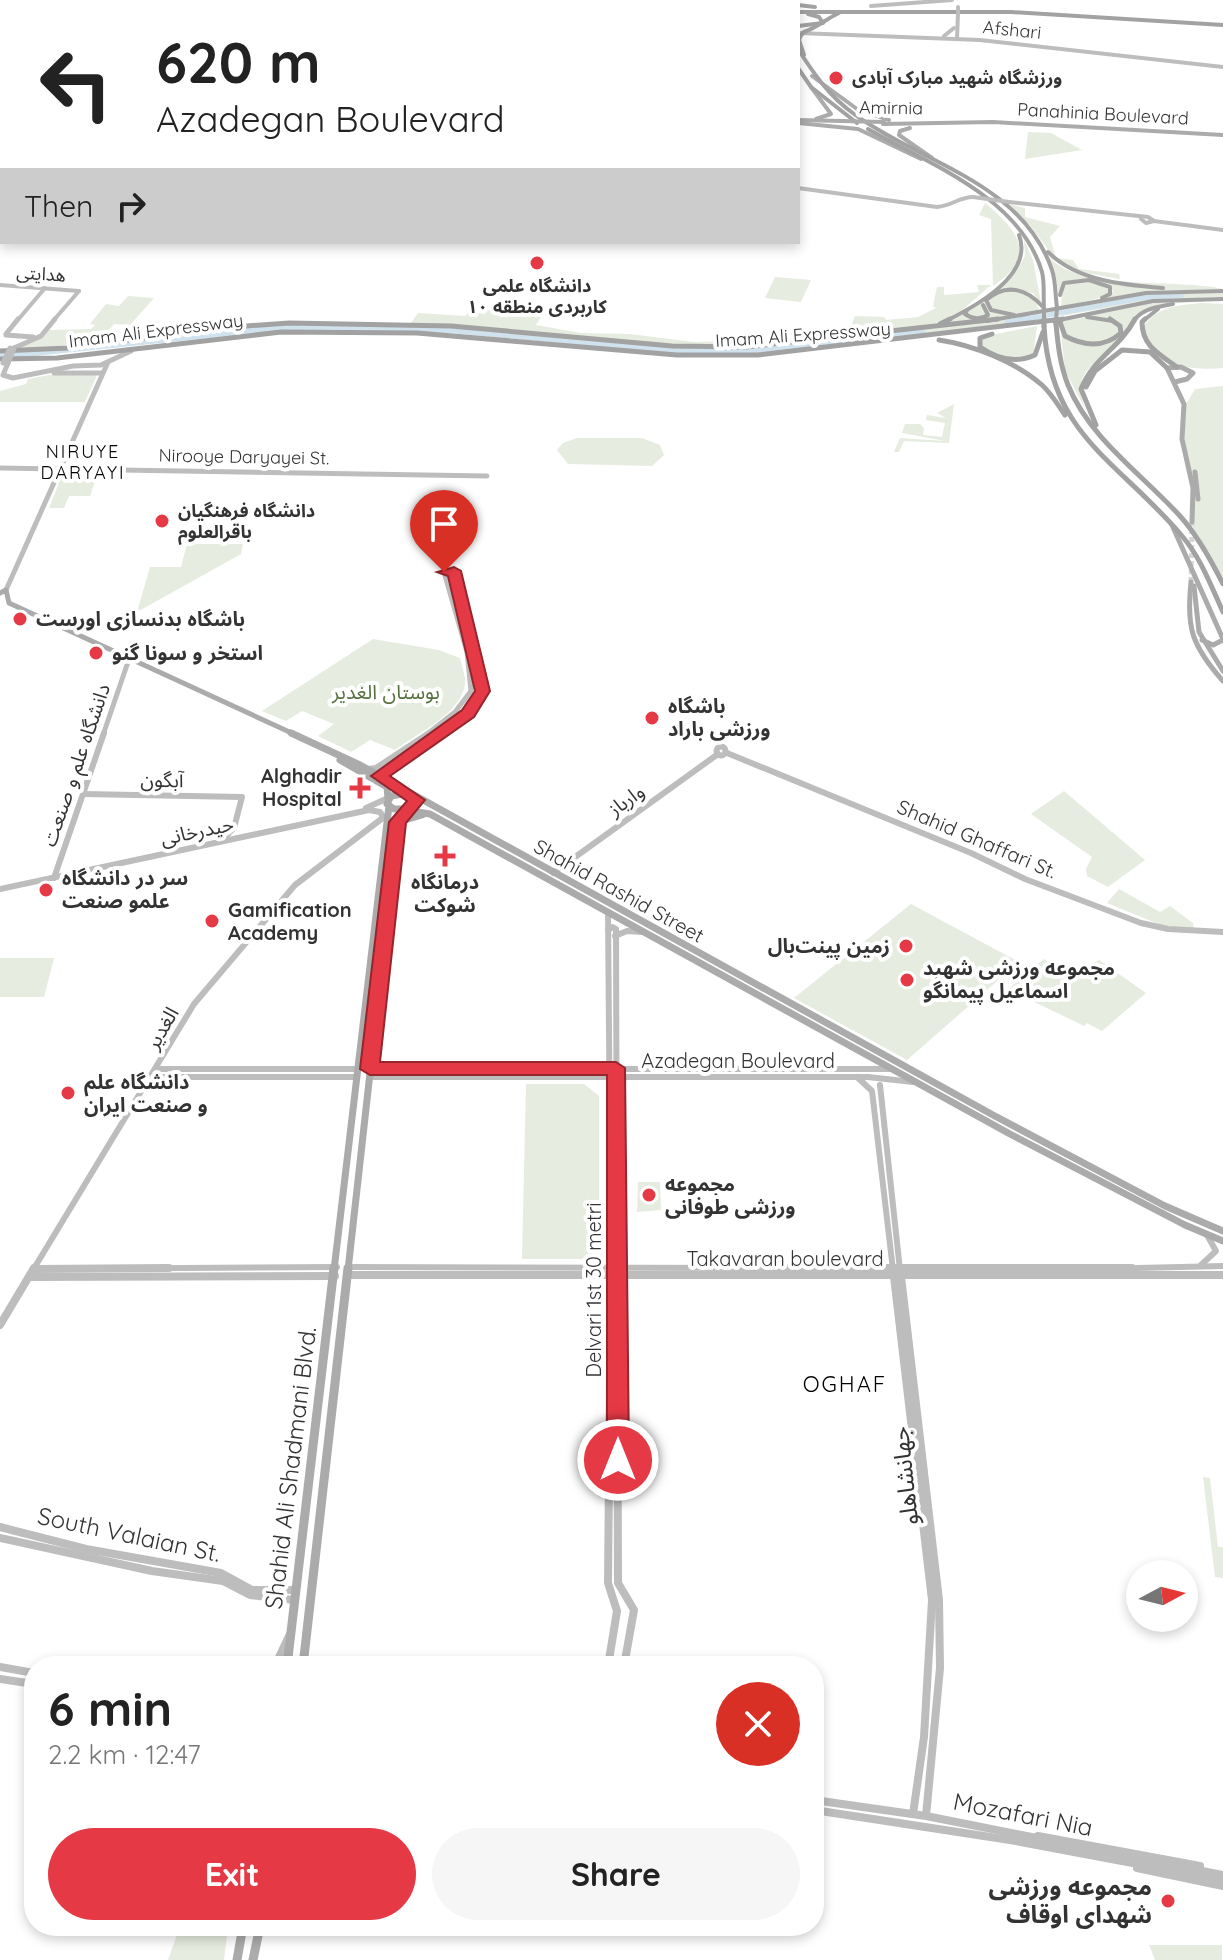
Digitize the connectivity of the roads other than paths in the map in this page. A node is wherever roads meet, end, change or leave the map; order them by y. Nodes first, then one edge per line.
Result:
1 (955, 0) edge
2 (870, 8) junction
3 (800, 10) edge
4 (800, 10) edge
5 (800, 10) edge
6 (955, 10) junction
7 (800, 11) edge
8 (1223, 24) edge
9 (800, 26) edge
10 (954, 28) junction
11 (802, 33) edge
12 (921, 37) junction
13 (956, 38) junction
14 (800, 44) edge
15 (800, 53) edge
16 (806, 65) junction
17 (1223, 67) edge
18 (800, 71) edge
19 (812, 76) junction
20 (811, 87) junction
21 (800, 121) edge
22 (800, 121) edge
23 (800, 121) edge
24 (897, 121) junction
25 (982, 121) junction
26 (993, 122) junction
27 (1057, 124) junction
28 (933, 125) junction
29 (1223, 134) edge
30 (933, 159) junction
31 (926, 161) junction
32 (800, 188) edge
33 (1015, 226) junction
34 (1223, 230) edge
35 (1039, 242) junction
36 (0, 285) edge
37 (45, 288) junction
38 (1205, 290) junction
39 (1223, 291) edge
40 (1055, 299) junction
41 (986, 300) junction
42 (1223, 301) edge
43 (1178, 304) junction
44 (1079, 305) junction
45 (967, 310) junction
46 (1045, 310) junction
47 (1060, 322) junction
48 (1036, 325) junction
49 (1044, 326) junction
50 (0, 330) edge
51 (44, 333) junction
52 (6, 335) junction
53 (874, 335) junction
54 (208, 339) junction
55 (893, 342) junction
56 (12, 348) junction
57 (0, 351) edge
58 (108, 362) junction
59 (3, 363) edge
60 (77, 365) junction
61 (1170, 366) junction
62 (75, 373) junction
63 (102, 373) junction
64 (3, 381) edge
65 (1179, 382) junction
66 (1083, 397) junction
67 (1080, 429) junction
68 (1104, 440) junction
69 (0, 468) edge
70 (59, 469) junction
71 (487, 476) dead end
72 (1171, 523) junction
73 (1194, 524) tunnel mouth
74 (1223, 584) edge
75 (3, 592) edge
76 (0, 603) edge
77 (1223, 612) edge
78 (1188, 622) junction
79 (1196, 623) junction
80 (1199, 637) junction
81 (1223, 640) edge
82 (128, 662) junction
83 (1223, 671) edge
84 (159, 674) junction
85 (1223, 681) edge
86 (727, 753) joint
87 (368, 769) junction
88 (379, 776) junction
89 (411, 795) junction
90 (82, 798) junction
91 (389, 802) junction
92 (406, 810) junction
93 (430, 814) junction
94 (398, 821) junction
95 (386, 823) junction
96 (234, 828) junction
97 (217, 843) junction
98 (501, 854) junction
99 (553, 873) junction
100 (54, 878) junction
101 (562, 882) junction
102 (0, 889) edge
103 (608, 912) junction
104 (1222, 931) edge
105 (612, 933) junction
106 (649, 934) junction
107 (874, 1058) junction
108 (903, 1067) junction
109 (612, 1068) junction
110 (157, 1069) junction
111 (865, 1069) junction
112 (356, 1073) junction
113 (369, 1073) junction
114 (894, 1074) junction
115 (152, 1077) junction
116 (857, 1077) junction
117 (612, 1078) junction
118 (869, 1085) junction
119 (880, 1085) junction
120 (1223, 1231) edge
121 (1207, 1235) junction
122 (1221, 1241) edge
123 (1197, 1266) junction
124 (1223, 1266) edge
125 (336, 1271) junction
126 (348, 1271) junction
127 (898, 1271) junction
128 (615, 1272) junction
129 (33, 1274) junction
130 (1223, 1275) edge
131 (0, 1325) edge
132 (0, 1527) edge
133 (29, 1533) junction
134 (0, 1538) edge
135 (25, 1543) junction
136 (85, 1553) junction
137 (613, 1583) junction
138 (294, 1595) junction
139 (935, 1600) junction
140 (290, 1633) junction
141 (280, 1656) edge
142 (288, 1656) edge
143 (304, 1656) edge
144 (610, 1656) edge
145 (626, 1656) edge
146 (0, 1667) edge
147 (24, 1671) edge
148 (0, 1679) edge
149 (24, 1683) edge
150 (919, 1773) junction
151 (930, 1775) junction
152 (824, 1801) edge
153 (824, 1812) edge
154 (913, 1814) junction
155 (926, 1816) junction
156 (1223, 1878) edge
157 (241, 1936) edge
158 (258, 1936) edge
159 (237, 1960) edge
160 (253, 1960) edge

1 - 2 main road
1 - 6 main road
2 - 3 highway
2 - 4 highway
2 - 6 highway
2 - 8 highway
2 - 11 highway
5 - 6 highway
6 - 8 highway
6 - 10 main road
6 - 13 main road
7 - 9 highway
10 - 12 main road
10 - 13 main road
11 - 12 main road, Afshari
12 - 13 main road, Afshari
13 - 17 main road, Afshari
14 - 16 highway
15 - 16 highway
16 - 19 highway
18 - 20 highway
19 - 24 main road
19 - 30 highway
20 - 21 main road
20 - 31 highway
22 - 25 main road, Amirnia, bridge
23 - 31 main road
24 - 25 main road
24 - 28 main road
25 - 26 main road, Panahinia Boulevard
25 - 27 main road, Panahinia Boulevard
26 - 27 main road, Panahinia Boulevard
26 - 28 main road
27 - 29 main road, Panahinia Boulevard
28 - 30 main road
30 - 35 highway
31 - 33 highway
32 - 34 main road, bridge
33 - 45 highway
33 - 46 highway
35 - 38 highway
35 - 40 highway
36 - 37 main road, هدایتی
37 - 51 main road, هدایتی
37 - 52 main road
38 - 39 highway, Imam Ali Expressway
38 - 44 highway, Imam Ali Expressway
40 - 44 highway
40 - 47 highway, bridge
41 - 45 highway
41 - 46 highway
41 - 46 highway
42 - 43 highway
42 - 47 highway, Imam Ali Expressway
43 - 61 highway
43 - 66 highway
44 - 46 highway, Imam Ali Expressway
45 - 53 highway
46 - 49 highway, bridge
46 - 53 highway, Imam Ali Expressway
47 - 47 highway
47 - 48 highway, Imam Ali Expressway
47 - 68 highway
48 - 49 highway
48 - 55 highway, Imam Ali Expressway
49 - 67 highway
50 - 52 main road
51 - 52 main road
51 - 56 main road
52 - 56 main road
53 - 57 highway, Imam Ali Expressway
54 - 55 highway, Imam Ali Expressway
54 - 58 main road
54 - 59 highway, Imam Ali Expressway
55 - 67 highway
56 - 59 main road, bridge
58 - 60 main road
58 - 63 main road
59 - 64 main road
60 - 62 main road
60 - 64 main road
61 - 65 main road
61 - 65 main road
61 - 66 highway
62 - 63 main road
62 - 64 main road
63 - 70 main road
65 - 73 main road
66 - 68 highway
67 - 72 highway
68 - 74 highway
69 - 70 main road, Nirooye Daryayei St.
70 - 71 main road, Nirooye Daryayei St.
70 - 75 main road
72 - 77 highway
72 - 81 main road
75 - 84 main road, Shahid Rashid Street
76 - 82 main road, Shahid Rashid Street
78 - 79 main road
78 - 79 main road
78 - 85 main road
79 - 80 main road
80 - 81 main road
80 - 83 main road
82 - 84 main road, Shahid Rashid Street
82 - 90 main road, دانشگاه علم و صنعت
84 - 87 main road, Shahid Rashid Street
84 - 91 main road, Shahid Rashid Street
86 - 99 main road, وارباز
86 - 104 main road, Shahid Ghaffari St.
87 - 88 main road, Shahid Rashid Street
87 - 88 main road
88 - 89 main road, Shahid Rashid Street
89 - 91 main road
89 - 92 main road, Shahid Ali Shadmani Blvd.
89 - 99 main road, Shahid Rashid Street
90 - 96 main road, آبگون
90 - 100 main road, دانشگاه علم و صنعت
91 - 92 main road, Shahid Rashid Street
91 - 95 main road, Shahid Ali Shadmani Blvd.
91 - 96 main road, حیدرخانی
92 - 93 main road, Shahid Rashid Street
92 - 94 main road, Shahid Ali Shadmani Blvd.
93 - 94 main road
93 - 98 main road, Shahid Rashid Street
94 - 95 main road
94 - 113 main road, Shahid Ali Shadmani Blvd.
95 - 97 main road, حیدرخانی
95 - 110 main road, الغدیر
95 - 112 main road, Shahid Ali Shadmani Blvd.
96 - 97 main road
97 - 100 main road, حیدرخانی
98 - 99 main road
98 - 101 main road, Shahid Rashid Street
99 - 101 main road, Shahid Rashid Street
100 - 102 main road, حیدرخانی
101 - 103 main road, Shahid Rashid Street
101 - 108 main road, Shahid Rashid Street
103 - 105 main road, Delvari 1st 30 metri
103 - 106 main road, Shahid Rashid Street
105 - 106 main road
105 - 109 main road, Delvari 1st 30 metri
106 - 107 main road, Shahid Rashid Street
107 - 111 main road
107 - 114 main road, Shahid Rashid Street
108 - 114 main road
108 - 120 main road, Shahid Rashid Street
109 - 111 main road, Azadegan Boulevard
109 - 113 main road, Azadegan Boulevard
109 - 117 main road, Delvari 1st 30 metri
110 - 112 main road
110 - 115 main road, الغدیر
111 - 114 main road, Azadegan Boulevard
112 - 113 main road
112 - 115 main road
112 - 125 main road, Shahid Ali Shadmani Blvd.
113 - 117 main road, Azadegan Boulevard
113 - 126 main road, Shahid Ali Shadmani Blvd.
114 - 116 main road, Azadegan Boulevard
114 - 119 main road
114 - 121 main road, Shahid Rashid Street
115 - 129 main road, الغدیر
116 - 117 main road, Azadegan Boulevard
116 - 118 main road
117 - 128 main road, Delvari 1st 30 metri
118 - 119 main road
118 - 127 main road
119 - 127 main road, جهانشاهلو
121 - 122 main road, Shahid Rashid Street
121 - 123 main road
123 - 124 main road, Takavaran boulevard
123 - 127 main road, Takavaran boulevard
125 - 126 main road
125 - 129 main road
125 - 138 main road, Shahid Ali Shadmani Blvd.
126 - 128 main road, Takavaran boulevard
126 - 143 main road, Shahid Ali Shadmani Blvd.
127 - 128 main road, Takavaran boulevard
127 - 130 main road, Takavaran boulevard
127 - 139 main road, جهانشاهلو
128 - 137 main road, Delvari 1st 30 metri
129 - 131 main road, الغدیر
132 - 133 main road, South Valaian St.
133 - 135 main road
133 - 136 main road, South Valaian St.
134 - 135 main road, South Valaian St.
135 - 136 main road, South Valaian St.
136 - 138 main road, South Valaian St.
137 - 144 main road, Delvari 1st 30 metri
137 - 145 main road, Delvari 1st 30 metri
138 - 140 main road, Shahid Ali Shadmani Blvd.
139 - 150 main road
139 - 151 main road, جهانشاهلو
140 - 141 main road
140 - 142 main road, Shahid Ali Shadmani Blvd.
146 - 147 main road
148 - 149 main road
150 - 151 main road
150 - 154 main road
151 - 155 main road, جهانشاهلو
152 - 154 main road, Mozafari Nia
153 - 156 main road, Mozafari Nia
154 - 155 main road, Mozafari Nia
155 - 156 main road, Mozafari Nia
157 - 159 main road
158 - 160 main road

